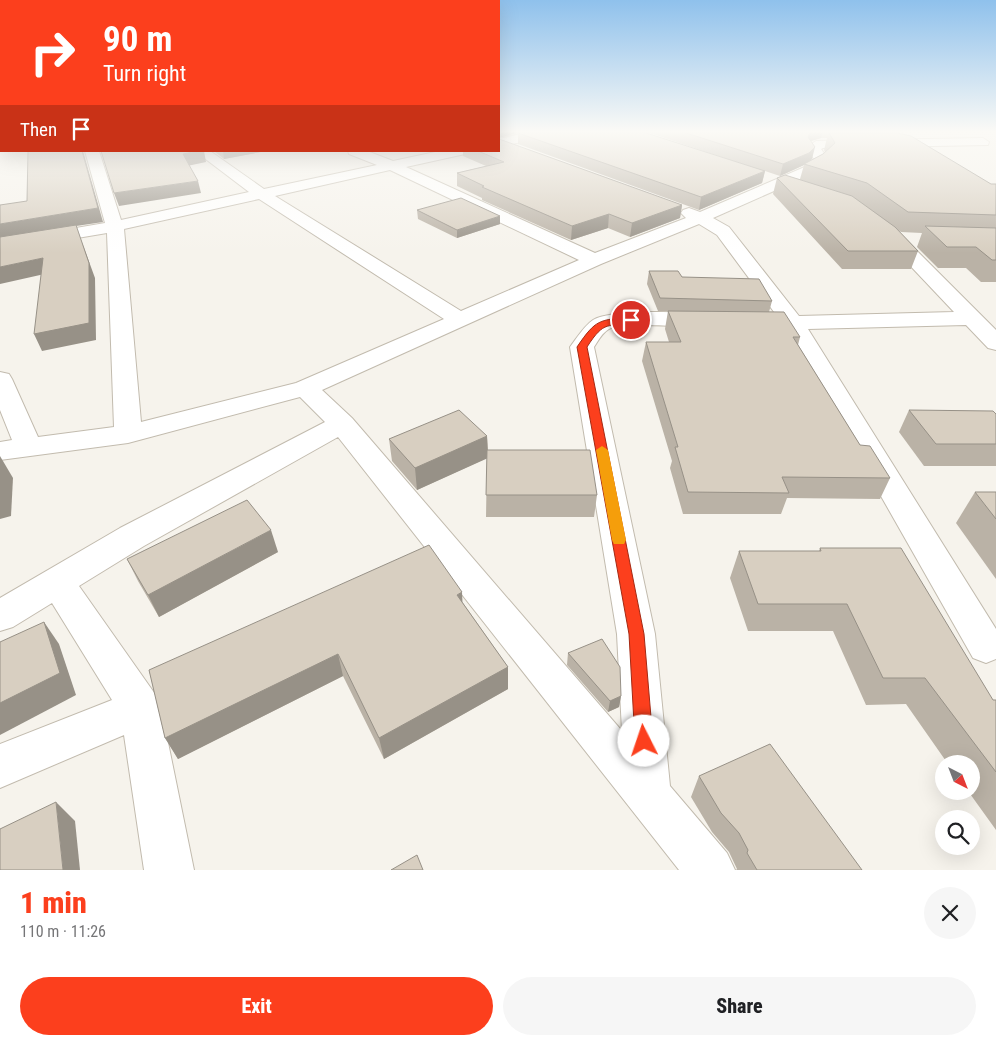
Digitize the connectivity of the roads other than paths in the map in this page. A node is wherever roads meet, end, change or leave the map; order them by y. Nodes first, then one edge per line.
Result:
1 (98, 172) edge
2 (230, 172) edge
3 (367, 172) edge
4 (404, 172) edge
5 (802, 172) edge
6 (772, 179) junction
7 (808, 191) edge
8 (263, 195) junction
9 (673, 208) edge
10 (700, 218) junction
11 (875, 223) edge
12 (115, 226) junction
13 (896, 239) junction
14 (923, 240) dead end
15 (0, 246) edge
16 (594, 260) junction
17 (971, 318) junction
18 (459, 319) junction
19 (793, 323) junction
20 (996, 343) edge
21 (0, 379) edge
22 (305, 388) junction
23 (342, 424) junction
24 (128, 434) junction
25 (28, 446) junction
26 (0, 451) edge
27 (57, 582) junction
28 (0, 616) edge
29 (986, 646) dead end
30 (140, 708) junction
31 (0, 766) edge
32 (648, 794) junction
33 (169, 870) edge
34 (710, 870) edge

1 - 12 street
2 - 8 street
3 - 8 street
4 - 16 street
5 - 6 street
6 - 7 street
6 - 10 street
8 - 12 street
8 - 18 street
9 - 10 street
10 - 16 street
10 - 19 street
11 - 13 street
12 - 15 street
12 - 24 street
13 - 14 street
13 - 17 street
16 - 18 street
17 - 19 street
17 - 20 street
18 - 22 street
19 - 29 street
19 - 32 street
21 - 25 street
22 - 23 street
22 - 24 street
23 - 27 street
23 - 32 street
24 - 25 street
25 - 26 street
27 - 28 street
27 - 30 street
30 - 31 street
30 - 33 street
32 - 34 street

